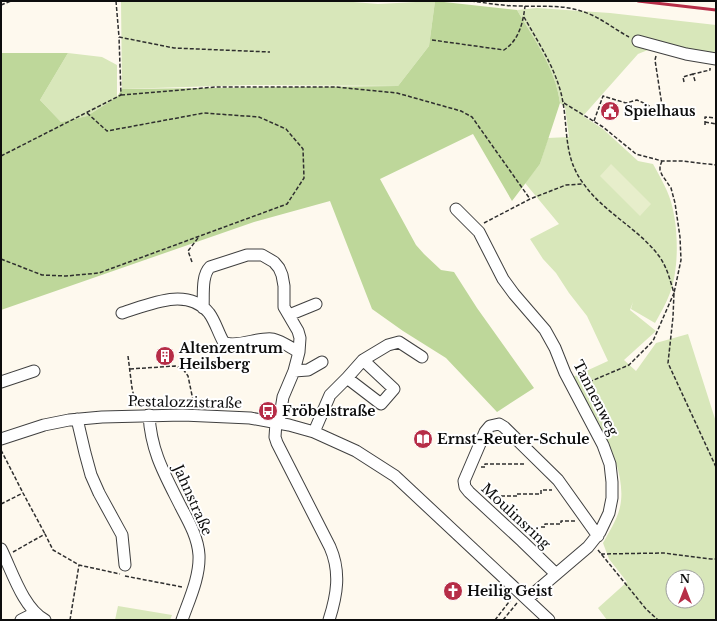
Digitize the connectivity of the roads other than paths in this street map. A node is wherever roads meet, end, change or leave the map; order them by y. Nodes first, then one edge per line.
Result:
1 (638, 41) road end
2 (713, 58) edge
3 (456, 209) dead end
4 (316, 304) dead end
5 (203, 308) junction
6 (122, 313) dead end
7 (289, 315) junction
8 (299, 352) junction
9 (422, 357) dead end
10 (363, 360) junction
11 (322, 362) dead end
12 (34, 371) dead end
13 (294, 371) junction
14 (347, 378) junction
15 (1, 382) edge
16 (144, 416) junction
17 (77, 419) junction
18 (278, 422) junction
19 (314, 432) junction
20 (1, 439) edge
21 (598, 536) junction
22 (3, 553) edge
23 (125, 565) dead end
24 (556, 574) junction
25 (523, 599) junction
26 (35, 613) junction
27 (21, 620) edge
28 (45, 620) edge
29 (182, 620) edge
30 (329, 620) edge
31 (549, 620) edge

1 - 2 street
3 - 21 street, Tannenweg
4 - 7 street
5 - 6 street
5 - 7 street
5 - 8 street
7 - 8 street
8 - 13 street
9 - 10 street
10 - 14 street
10 - 14 street
11 - 13 street
12 - 15 street
13 - 18 street
14 - 19 street
16 - 17 street, Pestalozzistraße
16 - 18 street, Pestalozzistraße
16 - 29 street, Jahnstraße
17 - 20 street, Pestalozzistraße
17 - 23 street
18 - 19 street, Pestalozzistraße
18 - 30 street
19 - 25 street, Pestalozzistraße
21 - 24 street, Tannenweg
21 - 24 street, Moulinsring
22 - 26 street
24 - 25 street, Tannenweg
25 - 31 street, Pestalozzistraße
26 - 27 street
26 - 28 street

